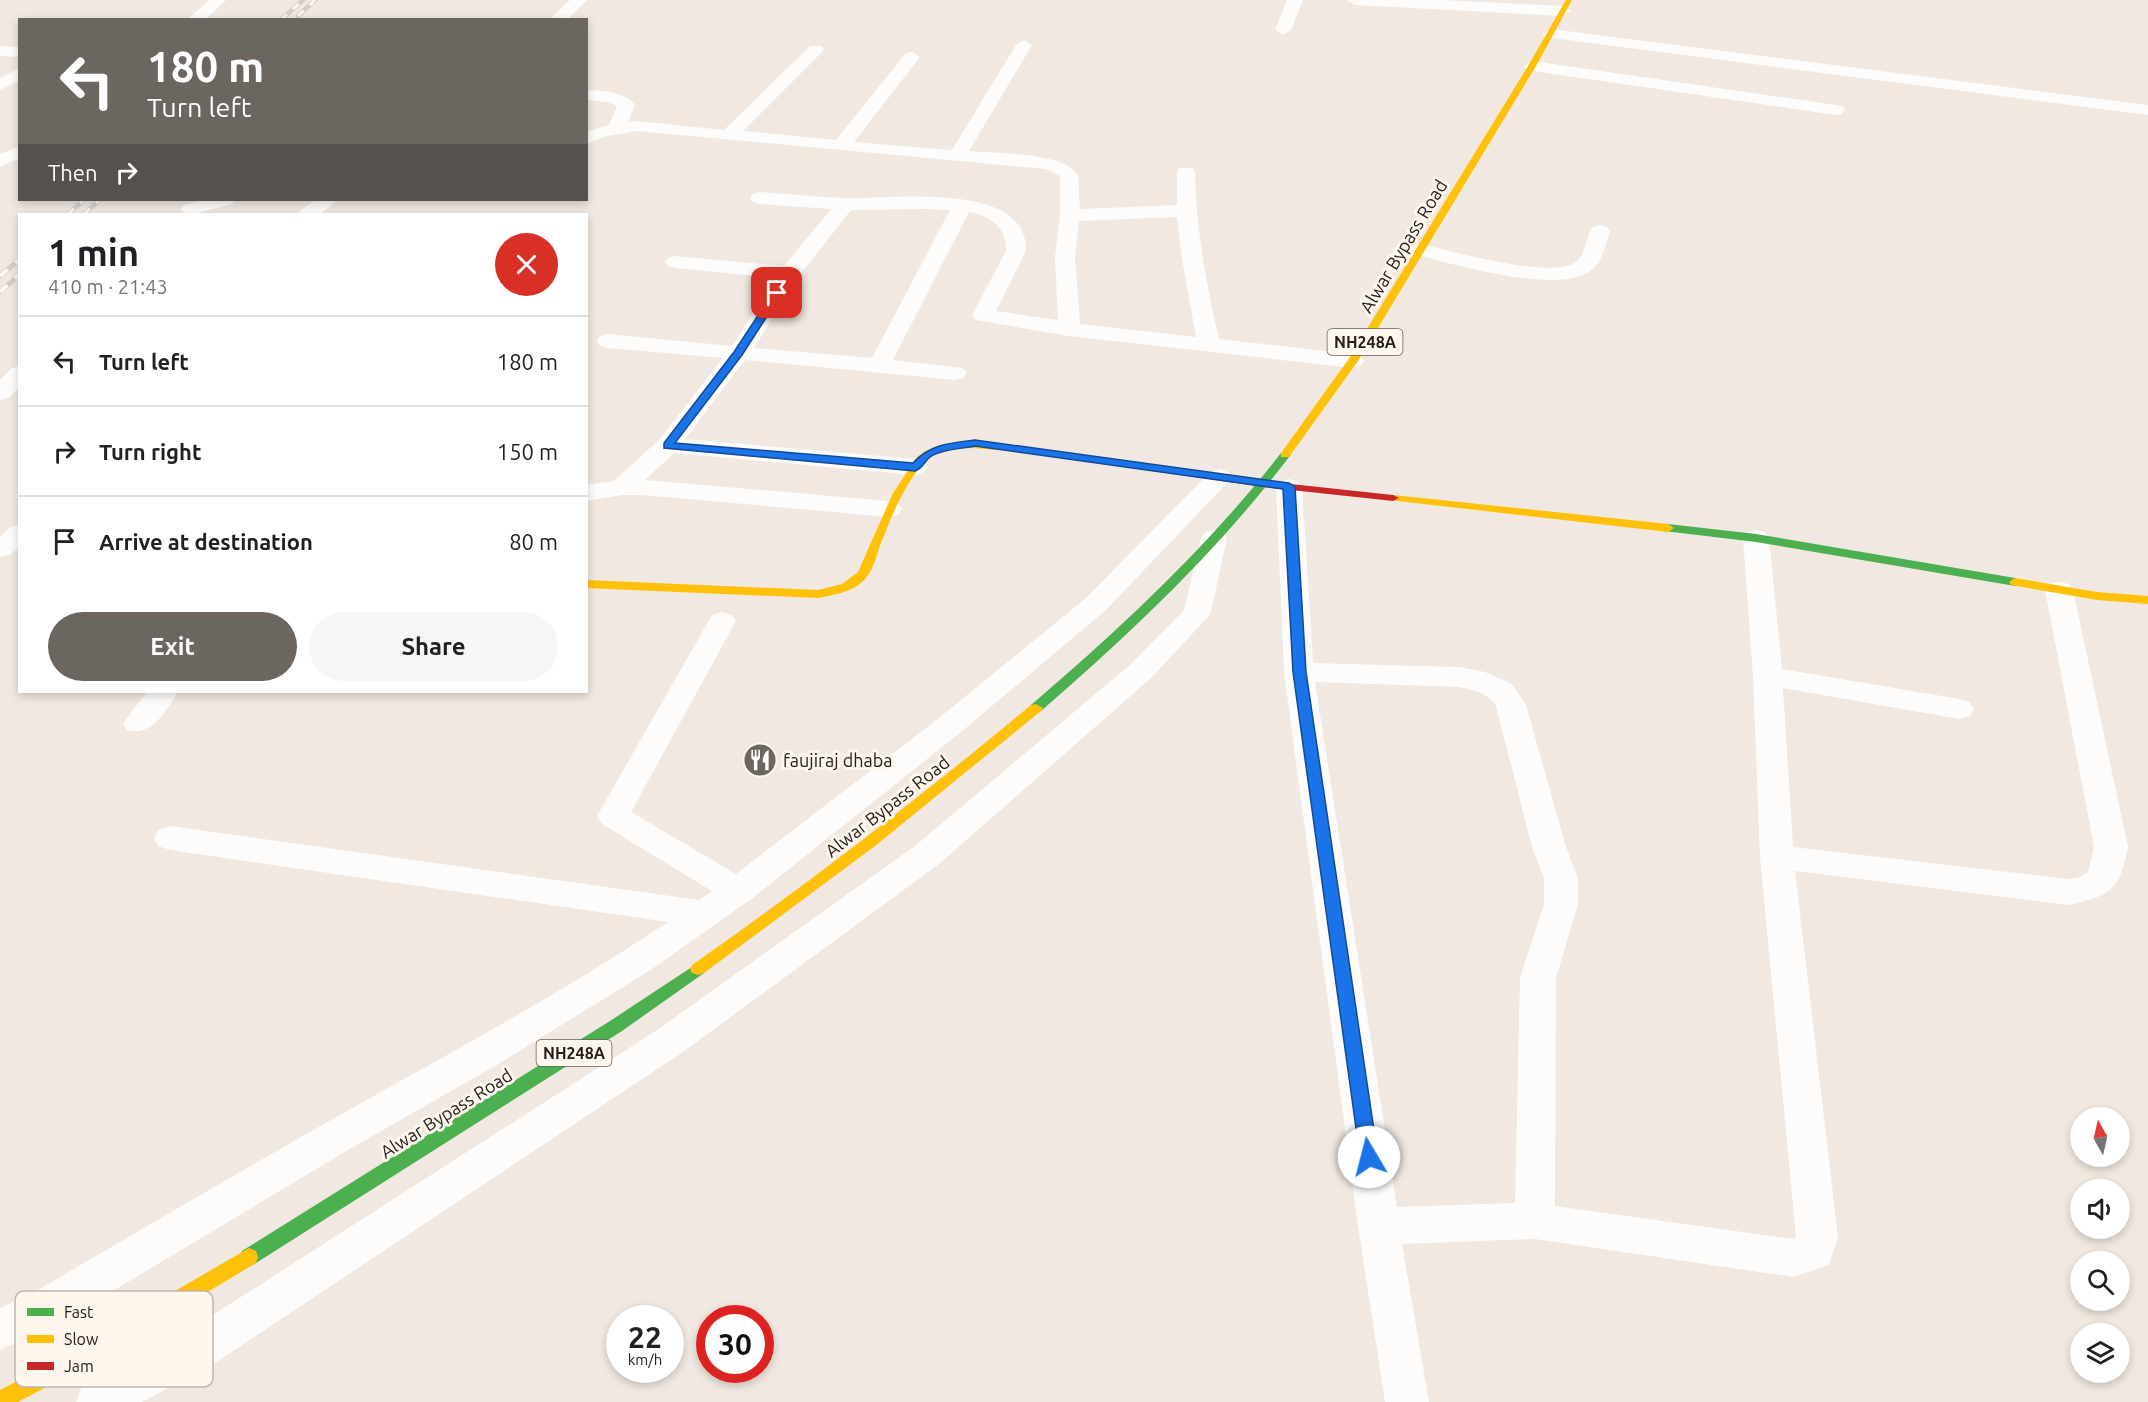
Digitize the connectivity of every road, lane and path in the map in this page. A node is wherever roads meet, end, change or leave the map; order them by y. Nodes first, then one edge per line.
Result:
1 (218, 0) edge
2 (579, 0) edge
3 (1295, 0) edge
4 (1355, 0) edge
5 (1566, 6) edge
6 (197, 18) edge
7 (558, 18) edge
8 (1283, 30) dead end
9 (1551, 33) junction
10 (1024, 45) dead end
11 (816, 49) dead end
12 (0, 51) edge
13 (18, 52) edge
14 (912, 57) dead end
15 (1532, 66) junction
16 (18, 74) edge
17 (0, 85) edge
18 (588, 95) edge
19 (1836, 110) dead end
20 (2148, 110) edge
21 (617, 127) junction
22 (729, 135) junction
23 (588, 138) edge
24 (841, 146) junction
25 (18, 152) edge
26 (957, 156) junction
27 (0, 161) edge
28 (1186, 172) dead end
29 (760, 198) dead end
30 (221, 201) edge
31 (327, 201) edge
32 (845, 204) junction
33 (963, 205) junction
34 (193, 208) edge
35 (1184, 211) junction
36 (309, 213) edge
37 (1070, 215) junction
38 (1600, 231) dead end
39 (1422, 250) junction
40 (675, 262) dead end
41 (790, 273) junction
42 (1069, 329) junction
43 (608, 341) dead end
44 (1209, 344) junction
45 (738, 353) junction
46 (1353, 361) junction
47 (879, 366) junction
48 (955, 373) dead end
49 (668, 445) junction
50 (915, 467) junction
51 (1219, 477) junction
52 (1276, 485) junction
53 (622, 487) junction
54 (588, 493) edge
55 (889, 509) junction
56 (18, 535) edge
57 (1214, 538) junction
58 (1755, 538) junction
59 (0, 549) edge
60 (0, 562) edge
61 (18, 563) edge
62 (588, 584) edge
63 (2059, 590) junction
64 (2148, 600) edge
65 (722, 621) dead end
66 (1299, 672) junction
67 (1768, 676) junction
68 (162, 693) edge
69 (1959, 710) dead end
70 (138, 723) dead end
71 (170, 838) dead end
72 (1777, 857) junction
73 (738, 891) junction
74 (705, 914) junction
75 (1535, 1221) junction
76 (1379, 1226) junction
77 (75, 1291) edge
78 (190, 1291) edge
79 (15, 1323) edge
80 (0, 1330) edge
81 (213, 1339) edge
82 (26, 1387) edge
83 (126, 1387) edge
84 (0, 1401) edge
85 (98, 1402) edge
86 (1407, 1402) edge

1 - 6 street
2 - 7 street
3 - 8 street
4 - 5 street
5 - 9 main road, Alwar Bypass Road / NH248A
9 - 15 main road, Alwar Bypass Road / NH248A
9 - 20 street
10 - 26 street
11 - 22 street
12 - 13 street
14 - 24 street
15 - 19 street
15 - 39 main road, Alwar Bypass Road / NH248A
16 - 17 street
18 - 21 street
21 - 22 street
21 - 23 street
22 - 24 street
24 - 26 street
25 - 27 street
26 - 37 street
28 - 35 street
29 - 32 street
30 - 34 street
31 - 36 street
32 - 33 street
32 - 41 street
33 - 42 street
33 - 47 street
35 - 37 street
35 - 44 street
37 - 42 street
38 - 39 street
39 - 46 main road, Alwar Bypass Road / NH248A
40 - 41 street
41 - 45 street
42 - 44 street
43 - 45 street
44 - 46 street
45 - 47 street
45 - 49 street
46 - 52 main road, Alwar Bypass Road / NH248A
47 - 48 street
49 - 50 street
49 - 53 street
50 - 51 main road
50 - 55 main road
51 - 52 main road
51 - 73 street
52 - 57 main road, Alwar Bypass Road / NH248A
52 - 58 main road
52 - 66 street
53 - 54 street
53 - 55 street
55 - 62 main road
56 - 59 street
57 - 78 main road, Alwar Bypass Road / NH248A
57 - 81 street
58 - 63 main road
58 - 67 street
60 - 61 street
63 - 64 main road
63 - 72 street
65 - 73 street
66 - 75 street
66 - 76 street
67 - 69 street
67 - 72 street
68 - 70 street
71 - 74 street
72 - 75 street
73 - 74 street
74 - 77 street
75 - 76 street
76 - 86 street
79 - 80 street
82 - 84 main road, Alwar Bypass Road / NH248A
83 - 85 street

